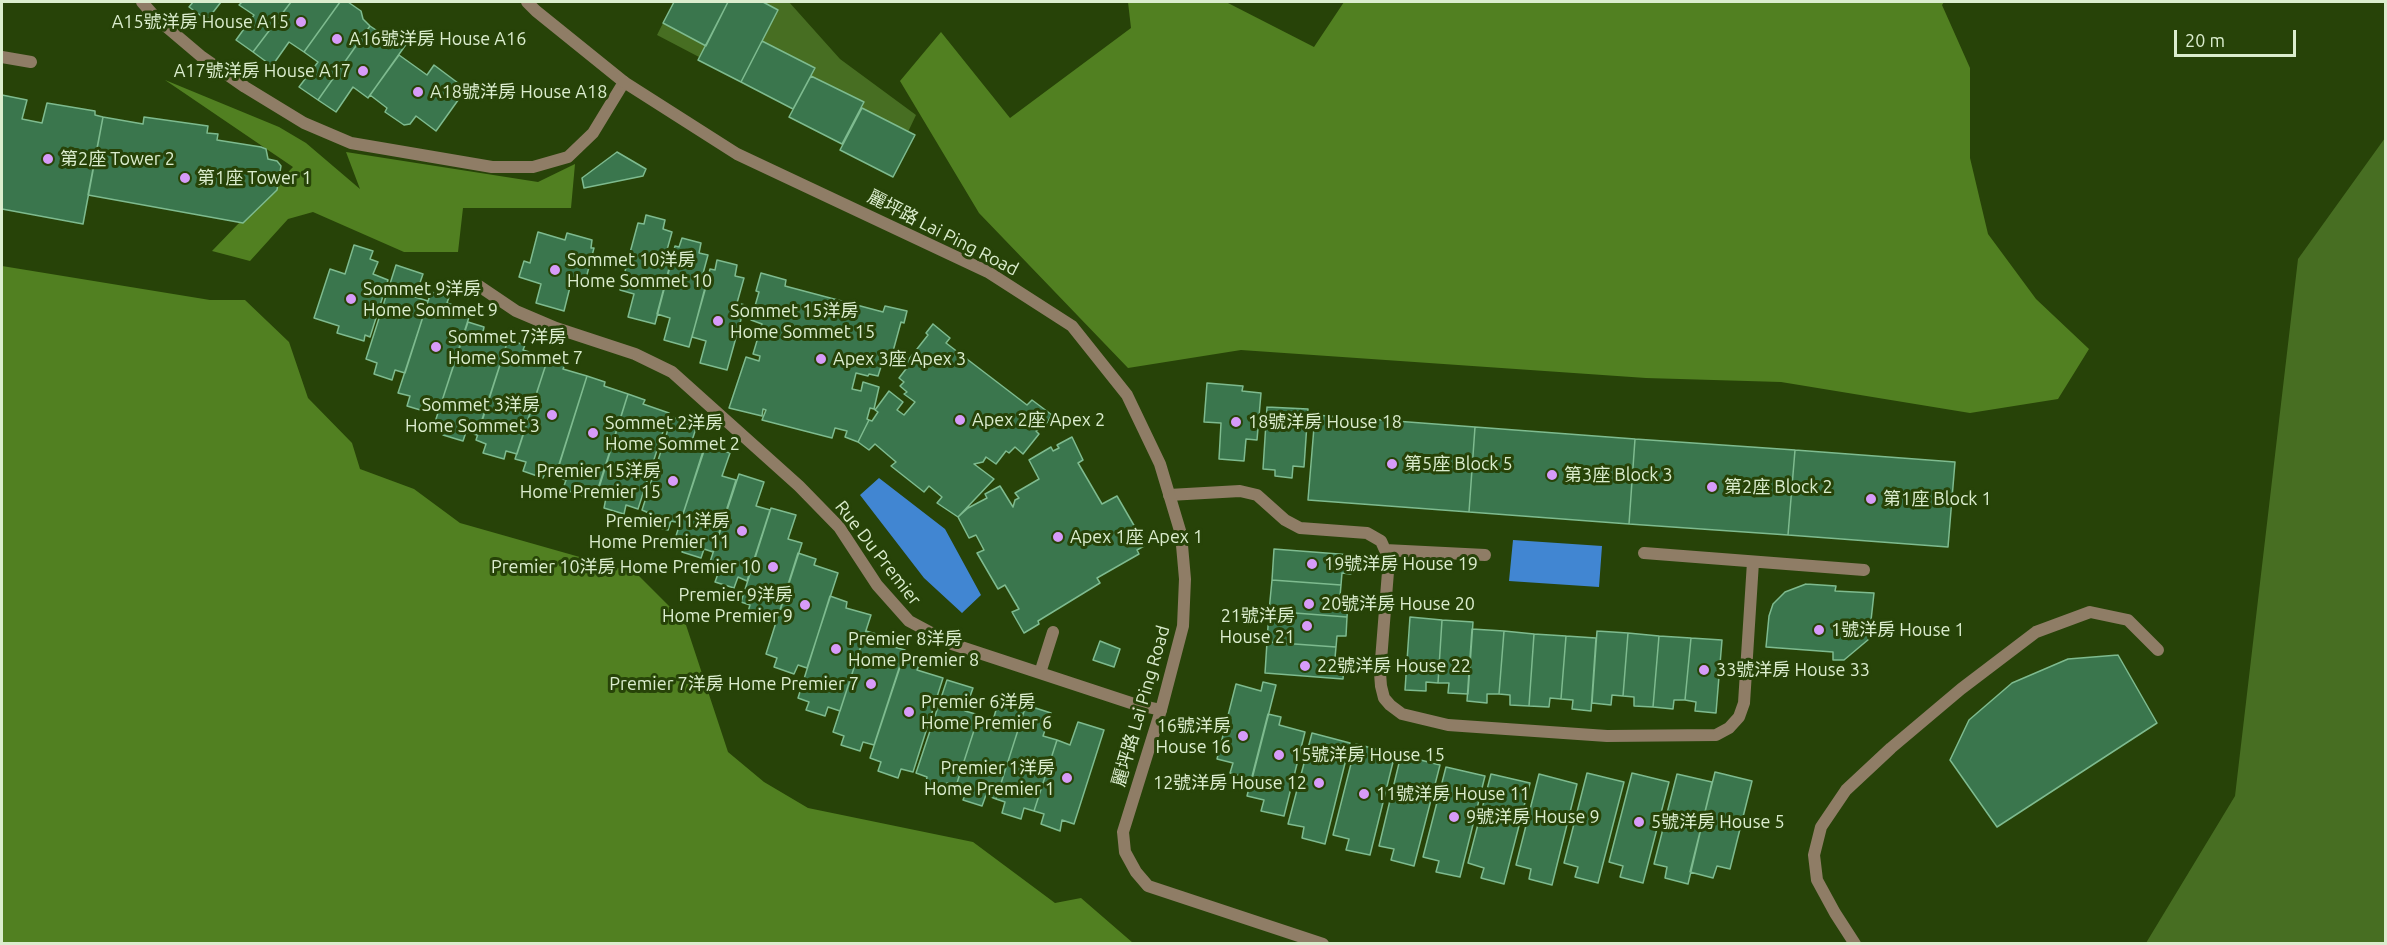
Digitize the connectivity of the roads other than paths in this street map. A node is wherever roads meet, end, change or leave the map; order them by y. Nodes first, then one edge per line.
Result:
1 (142, 2) edge
2 (527, 2) edge
3 (2, 57) edge
4 (31, 62) dead end
5 (624, 82) junction
6 (476, 284) dead end
7 (1169, 495) junction
8 (1385, 550) junction
9 (1644, 553) dead end
10 (1485, 555) dead end
11 (1753, 562) junction
12 (1864, 570) dead end
13 (1053, 632) dead end
14 (2158, 650) dead end
15 (1040, 674) junction
16 (1161, 710) junction
17 (1323, 944) edge
18 (1856, 944) edge

1 - 5 street
2 - 5 street, 麗坪路 Lai Ping Road
3 - 4 street
5 - 7 street, 麗坪路 Lai Ping Road
6 - 15 street, Rue Du Premier
7 - 8 street
7 - 16 street, 麗坪路 Lai Ping Road
8 - 10 street
8 - 11 street
9 - 11 street
11 - 12 street
13 - 15 street
14 - 18 street
15 - 16 street, Rue Du Premier
16 - 17 street, 麗坪路 Lai Ping Road

